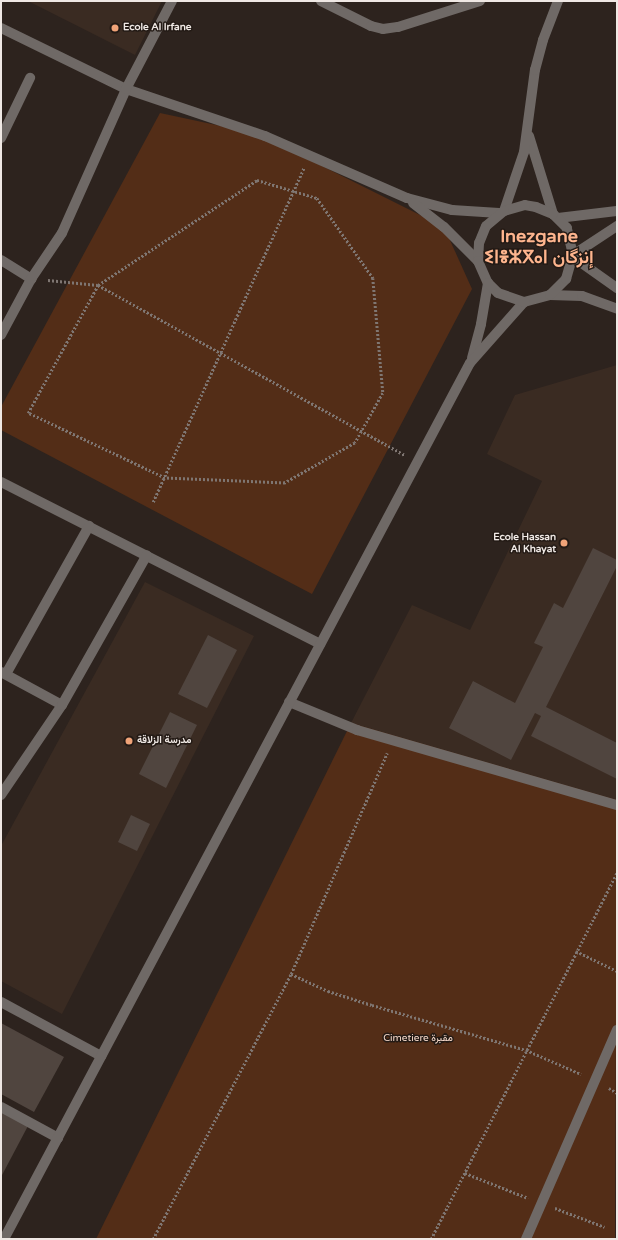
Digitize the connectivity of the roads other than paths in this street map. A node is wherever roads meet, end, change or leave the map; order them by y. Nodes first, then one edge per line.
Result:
1 (172, 1) edge
2 (321, 1) edge
3 (480, 1) edge
4 (558, 1) edge
5 (1, 28) edge
6 (30, 78) dead end
7 (126, 89) junction
8 (528, 132) junction
9 (1, 138) edge
10 (407, 198) junction
11 (617, 211) edge
12 (501, 212) junction
13 (555, 216) junction
14 (617, 226) edge
15 (573, 256) junction
16 (1, 260) edge
17 (478, 261) junction
18 (31, 278) junction
19 (488, 283) junction
20 (617, 288) edge
21 (550, 295) junction
22 (524, 302) junction
23 (617, 309) edge
24 (1, 335) edge
25 (470, 363) junction
26 (1, 482) edge
27 (89, 526) junction
28 (147, 555) junction
29 (320, 644) junction
30 (4, 673) edge
31 (289, 702) junction
32 (62, 705) junction
33 (1, 795) edge
34 (617, 805) edge
35 (1, 1002) edge
36 (617, 1030) edge
37 (101, 1056) junction
38 (1, 1106) edge
39 (58, 1138) junction
40 (4, 1239) edge
41 (526, 1239) edge

1 - 7 street
2 - 3 street
4 - 8 street
5 - 7 street
6 - 9 street
7 - 10 street
7 - 18 street
8 - 12 street
8 - 13 street
10 - 12 street
10 - 17 street
11 - 13 street
12 - 13 street
12 - 17 street
13 - 15 street
14 - 15 street
15 - 20 street
15 - 21 street
16 - 18 street
17 - 19 street
18 - 24 street
19 - 22 street
19 - 25 street
21 - 22 street
21 - 23 street
22 - 25 street
25 - 29 street
26 - 27 street
27 - 28 street
27 - 30 street
28 - 29 street
28 - 32 street
29 - 31 street
30 - 32 street
31 - 34 street
31 - 37 street
32 - 33 street
35 - 37 street
36 - 41 street
37 - 39 street
38 - 39 street
39 - 40 street

